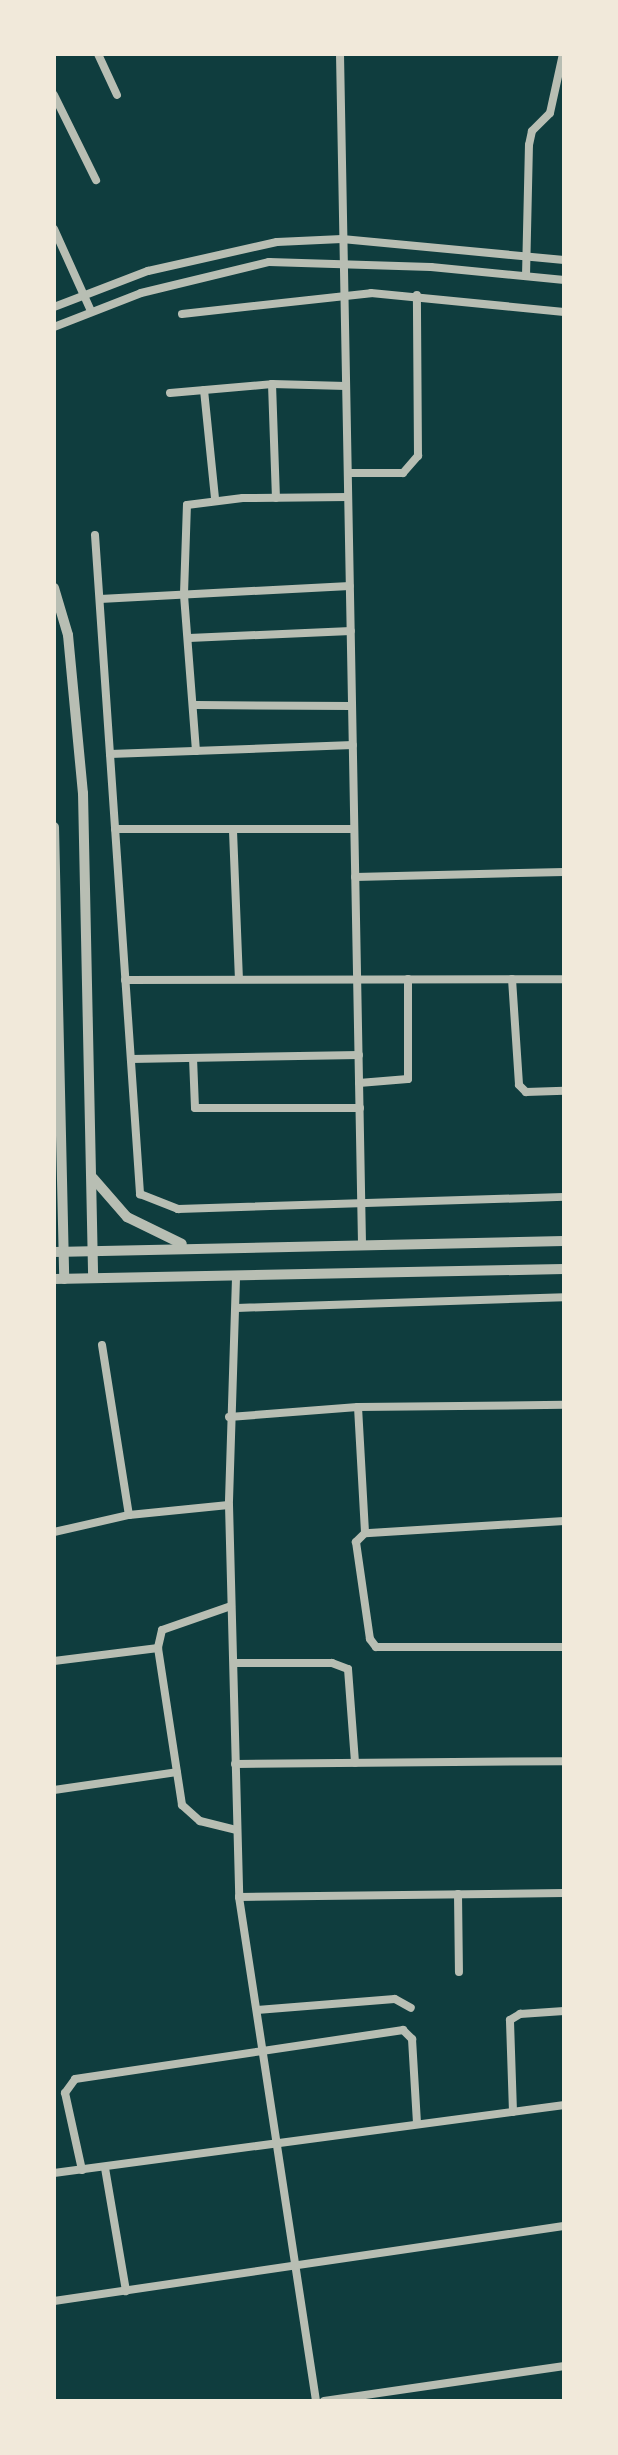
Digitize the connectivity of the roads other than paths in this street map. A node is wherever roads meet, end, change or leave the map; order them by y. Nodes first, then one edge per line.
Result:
1 (98, 54) edge
2 (340, 54) edge
3 (563, 54) edge
4 (54, 95) edge
5 (117, 95) dead end
6 (96, 180) dead end
7 (54, 229) edge
8 (342, 239) junction
9 (527, 255) junction
10 (564, 260) edge
11 (343, 263) junction
12 (526, 276) junction
13 (564, 280) edge
14 (344, 293) junction
15 (84, 295) junction
16 (417, 295) junction
17 (54, 307) edge
18 (91, 311) junction
19 (564, 312) edge
20 (182, 314) dead end
21 (54, 327) edge
22 (272, 384) junction
23 (346, 386) junction
24 (204, 390) junction
25 (170, 393) dead end
26 (348, 473) junction
27 (348, 497) junction
28 (276, 498) junction
29 (215, 499) junction
30 (95, 535) dead end
31 (350, 586) junction
32 (54, 588) edge
33 (184, 594) junction
34 (100, 599) junction
35 (351, 631) junction
36 (189, 638) junction
37 (196, 705) junction
38 (352, 706) junction
39 (353, 745) junction
40 (196, 751) junction
41 (110, 754) junction
42 (54, 827) edge
43 (115, 829) junction
44 (354, 829) junction
45 (233, 831) junction
46 (564, 872) edge
47 (355, 877) junction
48 (239, 979) junction
49 (358, 979) junction
50 (408, 979) junction
51 (512, 979) junction
52 (564, 979) edge
53 (125, 980) junction
54 (359, 1055) junction
55 (193, 1058) junction
56 (131, 1059) junction
57 (359, 1083) junction
58 (564, 1091) edge
59 (360, 1108) junction
60 (58, 1126) edge
61 (93, 1178) junction
62 (62, 1182) junction
63 (54, 1196) edge
64 (564, 1197) edge
65 (362, 1202) junction
66 (564, 1241) edge
67 (362, 1244) junction
68 (197, 1248) junction
69 (92, 1251) junction
70 (58, 1252) edge
71 (564, 1269) edge
72 (93, 1278) junction
73 (236, 1278) junction
74 (59, 1279) edge
75 (564, 1297) edge
76 (237, 1308) junction
77 (102, 1345) dead end
78 (564, 1405) edge
79 (358, 1407) junction
80 (229, 1417) junction
81 (229, 1505) junction
82 (129, 1515) junction
83 (564, 1521) edge
84 (54, 1532) edge
85 (365, 1533) junction
86 (231, 1606) junction
87 (564, 1647) edge
88 (158, 1648) junction
89 (54, 1661) edge
90 (234, 1663) junction
91 (564, 1761) edge
92 (355, 1763) junction
93 (235, 1764) junction
94 (177, 1772) junction
95 (54, 1790) edge
96 (237, 1830) junction
97 (564, 1893) edge
98 (458, 1894) junction
99 (239, 1897) junction
100 (459, 1972) dead end
101 (411, 2008) dead end
102 (257, 2010) junction
103 (564, 2011) edge
104 (264, 2051) junction
105 (564, 2105) edge
106 (513, 2112) junction
107 (417, 2124) junction
108 (277, 2143) junction
109 (105, 2168) junction
110 (82, 2170) junction
111 (54, 2173) edge
112 (564, 2226) edge
113 (295, 2265) junction
114 (126, 2291) junction
115 (54, 2301) edge
116 (564, 2366) edge
117 (316, 2401) edge
118 (324, 2401) edge

1 - 5 street
2 - 8 street
3 - 9 street
4 - 6 street
7 - 15 street
8 - 9 street
8 - 11 street
8 - 15 street
9 - 10 street
9 - 12 street
11 - 12 street
11 - 14 street
11 - 18 street
12 - 13 street
14 - 16 street
14 - 20 street
14 - 23 street
15 - 17 street
15 - 18 street
16 - 19 street
16 - 26 street
18 - 21 street
22 - 23 street
22 - 24 street
22 - 28 street
23 - 26 street
24 - 25 street
24 - 29 street
26 - 27 street
27 - 28 street
27 - 31 street
28 - 29 street
29 - 33 street
30 - 34 street
31 - 33 street
31 - 35 street
32 - 61 street
33 - 34 street
33 - 36 street
34 - 41 street
35 - 36 street
35 - 38 street
36 - 37 street
37 - 38 street
37 - 40 street
38 - 39 street
39 - 40 street
39 - 44 street
40 - 41 street
41 - 43 street
42 - 60 street
43 - 45 street
43 - 53 street
44 - 45 street
44 - 47 street
45 - 48 street
46 - 47 street
47 - 49 street
48 - 49 street
48 - 53 street
49 - 50 street
49 - 54 street
50 - 51 street
50 - 57 street
51 - 52 street
51 - 58 street
53 - 56 street
54 - 55 street
54 - 57 street
55 - 56 street
55 - 59 street
56 - 65 street
57 - 59 street
59 - 65 street
60 - 62 street
61 - 68 street
61 - 69 street
62 - 63 street
62 - 70 street
64 - 65 street
65 - 67 street
66 - 67 street
67 - 68 street
68 - 69 street
69 - 70 street
69 - 72 street
70 - 74 street
71 - 73 street
72 - 73 street
72 - 74 street
73 - 76 street
75 - 76 street
76 - 80 street
77 - 82 street
78 - 79 street
79 - 80 street
79 - 85 street
80 - 81 street
81 - 82 street
81 - 86 street
82 - 84 street
83 - 85 street
85 - 87 street
86 - 88 street
86 - 90 street
88 - 89 street
88 - 94 street
90 - 92 street
90 - 93 street
91 - 92 street
92 - 93 street
93 - 96 street
94 - 95 street
94 - 96 street
96 - 99 street
97 - 98 street
98 - 99 street
98 - 100 street
99 - 102 street
101 - 102 street
102 - 104 street
103 - 106 street
104 - 107 street
104 - 108 street
104 - 110 street
105 - 106 street
106 - 107 street
107 - 108 street
108 - 109 street
108 - 113 street
109 - 110 street
109 - 114 street
110 - 111 street
112 - 113 street
113 - 114 street
113 - 117 street
114 - 115 street
116 - 118 street

